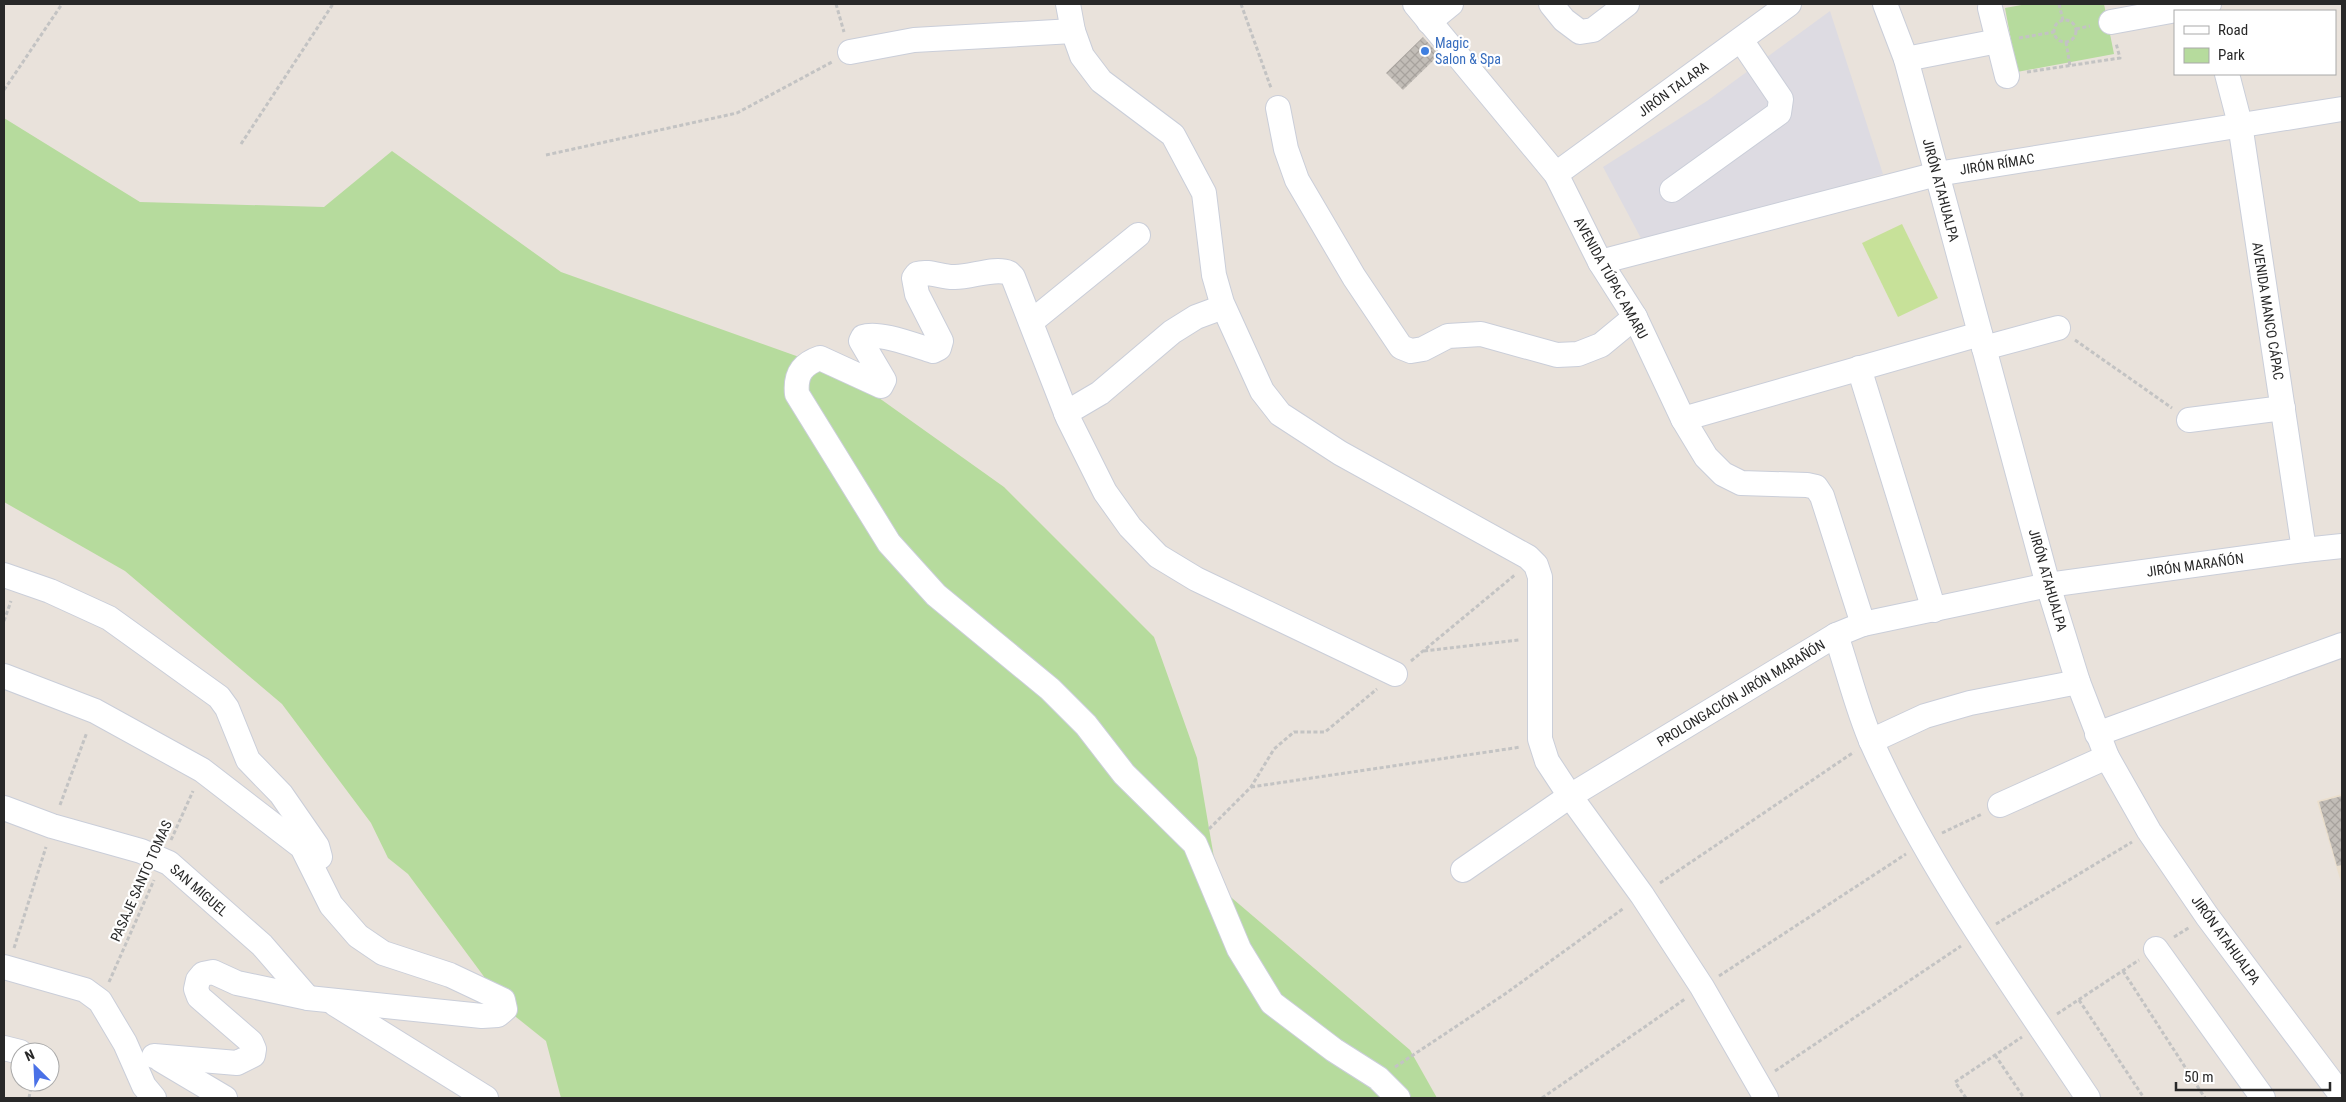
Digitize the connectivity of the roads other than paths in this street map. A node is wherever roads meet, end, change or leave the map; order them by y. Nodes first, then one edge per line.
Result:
1 (1068, 4) edge
2 (1451, 4) edge
3 (1551, 4) edge
4 (1627, 4) edge
5 (1789, 4) edge
6 (1885, 4) edge
7 (2209, 4) edge
8 (1990, 8) dead end
9 (2174, 10) edge
10 (2176, 10) edge
11 (1422, 13) edge
12 (2111, 22) road end
13 (1074, 31) junction
14 (1741, 40) junction
15 (1998, 41) junction
16 (850, 52) road end
17 (1906, 58) junction
18 (2227, 75) edge
19 (2007, 76) road end
20 (1278, 108) road end
21 (2342, 109) edge
22 (2240, 124) junction
23 (1556, 174) junction
24 (1937, 174) junction
25 (1672, 190) dead end
26 (1138, 235) dead end
27 (1600, 262) junction
28 (1223, 307) junction
29 (1635, 317) junction
30 (1032, 322) junction
31 (2058, 328) road end
32 (1982, 341) junction
33 (1859, 368) junction
34 (2283, 408) junction
35 (1066, 413) junction
36 (1683, 419) junction
37 (2189, 420) road end
38 (2342, 546) edge
39 (2304, 550) junction
40 (4, 575) edge
41 (2048, 585) junction
42 (1934, 610) junction
43 (1863, 624) junction
44 (1836, 635) junction
45 (2342, 646) edge
46 (1395, 674) road end
47 (4, 676) edge
48 (2078, 682) junction
49 (2098, 734) junction
50 (1871, 741) junction
51 (2107, 757) junction
52 (1570, 796) junction
53 (2000, 805) road end
54 (4, 808) edge
55 (1463, 870) dead end
56 (317, 881) junction
57 (2156, 949) road end
58 (4, 967) edge
59 (319, 999) junction
60 (125, 1043) junction
61 (154, 1056) junction
62 (1762, 1091) edge
63 (2342, 1096) edge
64 (154, 1098) edge
65 (225, 1098) edge
66 (486, 1098) edge
67 (1398, 1098) edge
68 (2088, 1098) edge
69 (2263, 1098) edge

1 - 13 street
2 - 11 street
3 - 4 street
5 - 14 street, JIRÓN TALARA
6 - 17 street, JIRÓN ATAHUALPA
7 - 10 street
8 - 15 street
9 - 12 street
11 - 23 street, AVENIDA TÚPAC AMARU
13 - 16 street
13 - 28 street
14 - 23 street, JIRÓN TALARA
14 - 25 street
15 - 17 street
15 - 19 street
17 - 24 street, JIRÓN ATAHUALPA
18 - 22 street, AVENIDA MANCO CÁPAC
20 - 29 street
21 - 22 street, JIRÓN RÍMAC
22 - 24 street, JIRÓN RÍMAC
22 - 34 street, AVENIDA MANCO CÁPAC
23 - 27 street, AVENIDA TÚPAC AMARU
24 - 27 street, JIRÓN RÍMAC
24 - 32 street, JIRÓN ATAHUALPA
26 - 30 street
27 - 29 street, AVENIDA TÚPAC AMARU
28 - 35 street
28 - 52 street
29 - 36 street, AVENIDA TÚPAC AMARU
30 - 35 street
30 - 67 street
31 - 32 street
32 - 33 street
32 - 41 street, JIRÓN ATAHUALPA
33 - 36 street
33 - 42 street
34 - 37 street
34 - 39 street, AVENIDA MANCO CÁPAC
35 - 46 street
36 - 43 street, AVENIDA TÚPAC AMARU
38 - 39 street, JIRÓN MARAÑÓN
39 - 41 street, JIRÓN MARAÑÓN
40 - 56 street
41 - 42 street, PROLONGACIÓN JIRÓN MARAÑÓN
41 - 48 street, JIRÓN ATAHUALPA
42 - 43 street, PROLONGACIÓN JIRÓN MARAÑÓN
43 - 44 street, PROLONGACIÓN JIRÓN MARAÑÓN
44 - 50 street
44 - 52 street, PROLONGACIÓN JIRÓN MARAÑÓN
45 - 49 street
47 - 56 street
48 - 49 street, JIRÓN ATAHUALPA
48 - 50 street
49 - 51 street, JIRÓN ATAHUALPA
50 - 68 street
51 - 53 street
51 - 63 street, JIRÓN ATAHUALPA
52 - 55 street, PROLONGACIÓN JIRÓN MARAÑÓN
52 - 62 street
54 - 59 street, SAN MIGUEL
56 - 59 street
57 - 69 street
58 - 60 street
59 - 61 street
59 - 66 street
60 - 61 street
60 - 64 street
61 - 65 street

